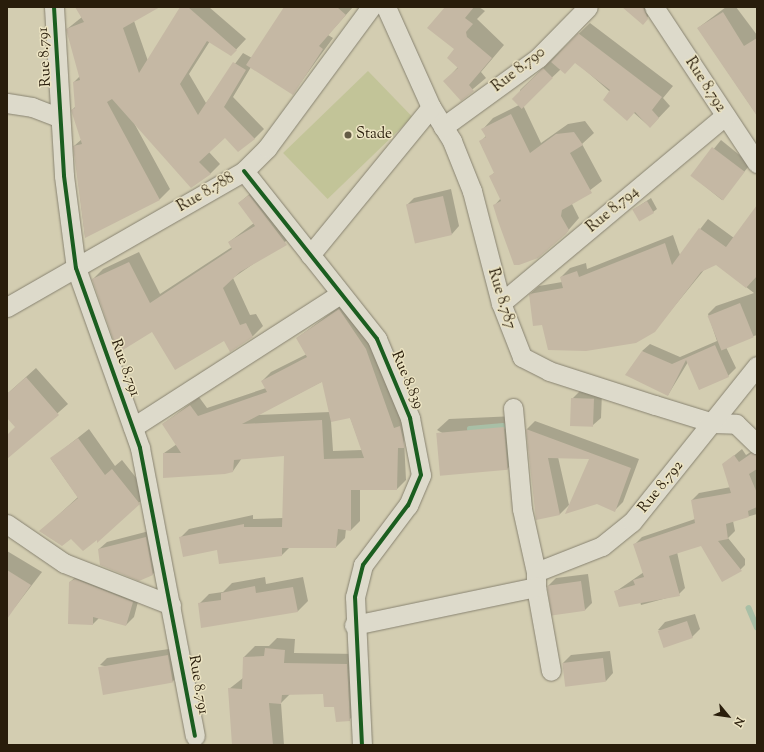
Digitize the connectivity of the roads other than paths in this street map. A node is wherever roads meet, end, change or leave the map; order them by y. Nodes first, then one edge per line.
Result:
1 (54, 7) edge
2 (371, 7) edge
3 (386, 7) edge
4 (588, 7) edge
5 (654, 7) edge
6 (7, 103) edge
7 (431, 107) junction
8 (725, 116) junction
9 (60, 118) junction
10 (444, 127) junction
11 (757, 163) edge
12 (244, 171) junction
13 (310, 255) junction
14 (76, 268) junction
15 (339, 295) junction
16 (501, 304) junction
17 (7, 307) edge
18 (757, 366) edge
19 (513, 408) dead end
20 (713, 423) junction
21 (133, 427) junction
22 (757, 444) edge
23 (9, 529) edge
24 (536, 580) junction
25 (171, 605) junction
26 (354, 624) junction
27 (550, 671) dead end
28 (195, 736) dead end
29 (362, 745) edge

1 - 9 street, Rue 8.791
2 - 12 street, Rue 8.788
3 - 7 street, Rue 8.787
4 - 10 street, Rue 8.790
5 - 8 street, Rue 8.792
6 - 9 street
7 - 10 street, Rue 8.787
7 - 13 street
8 - 11 street, Rue 8.792
8 - 16 street, Rue 8.794
9 - 14 street, Rue 8.791
10 - 16 street, Rue 8.787
12 - 13 street, Rue 8.839
12 - 14 street, Rue 8.788
13 - 15 street, Rue 8.839
14 - 17 street, Rue 8.788
14 - 21 street, Rue 8.791
15 - 21 street
15 - 26 street, Rue 8.839
16 - 20 street, Rue 8.787
18 - 20 street, Rue 8.792
19 - 24 street
20 - 22 street, Rue 8.787
20 - 24 street, Rue 8.792
21 - 25 street, Rue 8.791
23 - 25 street
24 - 26 street, Rue 8.792
24 - 27 street
25 - 28 street, Rue 8.791
26 - 29 street, Rue 8.839

